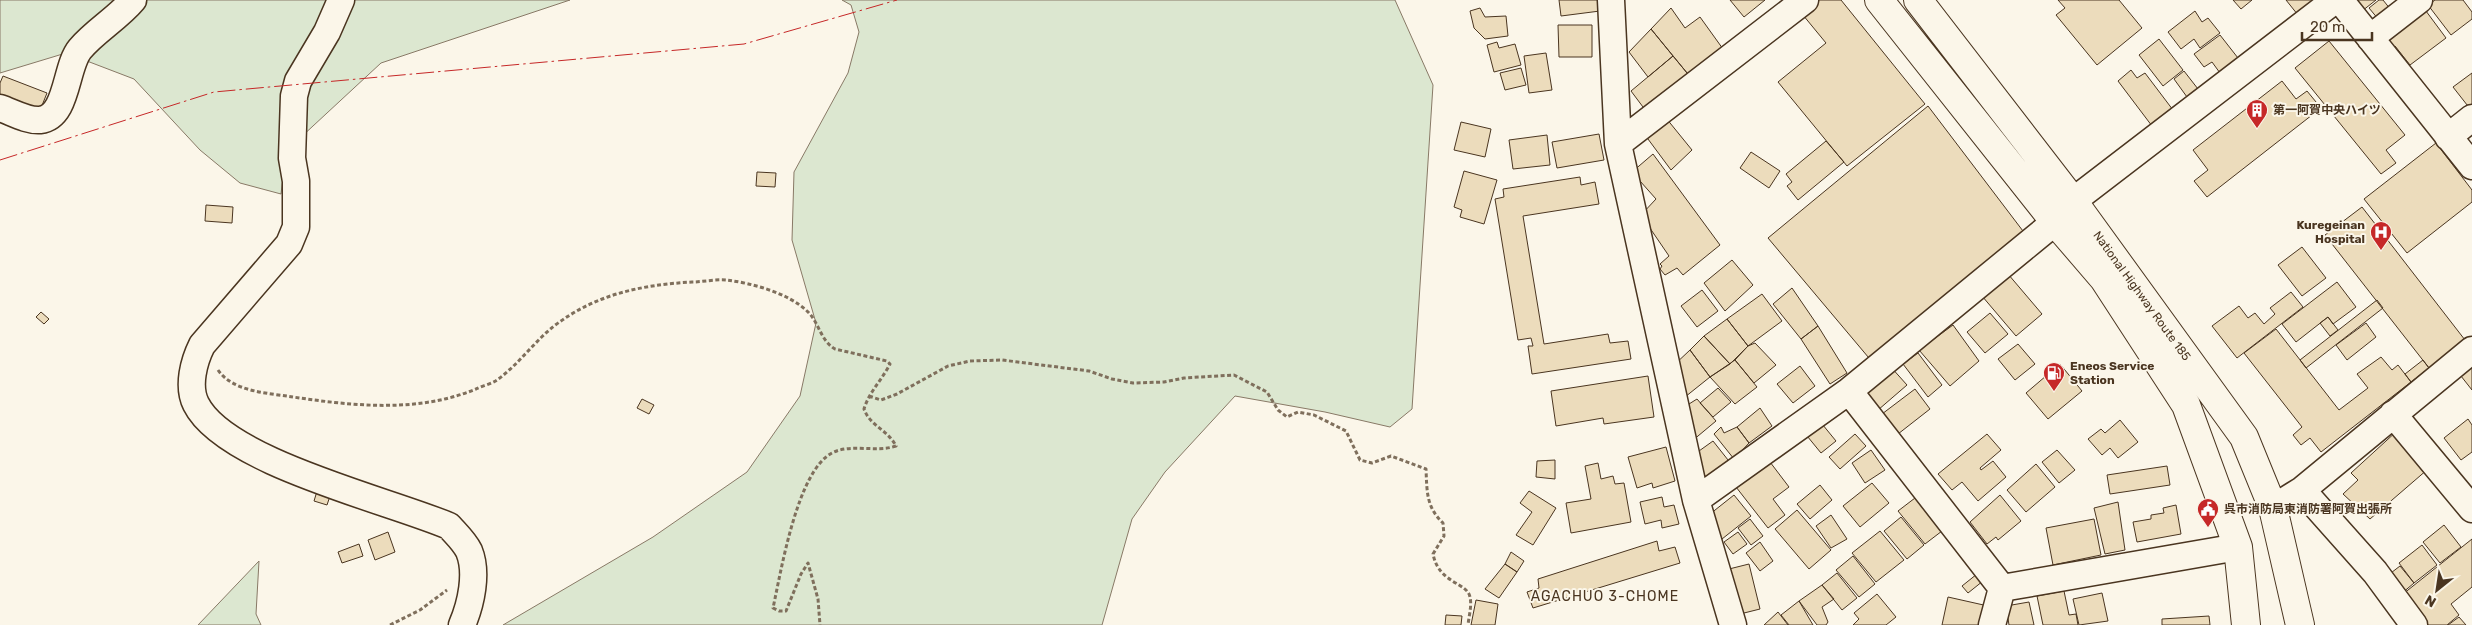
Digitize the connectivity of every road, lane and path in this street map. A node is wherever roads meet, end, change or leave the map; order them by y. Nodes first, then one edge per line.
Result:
1 (133, 0) edge
2 (341, 0) edge
3 (1611, 0) edge
4 (1805, 0) edge
5 (1879, 0) edge
6 (1918, 0) edge
7 (2335, 0) edge
8 (2340, 0) edge
9 (2419, 0) edge
10 (2370, 38) junction
11 (0, 108) edge
12 (2472, 118) edge
13 (2448, 136) junction
14 (1618, 144) junction
15 (2472, 166) edge
16 (2073, 201) junction
17 (2055, 222) junction
18 (202, 345) junction
19 (2472, 350) edge
20 (1849, 391) junction
21 (869, 396) junction
22 (2393, 414) junction
23 (2302, 490) junction
24 (1696, 500) junction
25 (2273, 508) junction
26 (2472, 509) edge
27 (2238, 547) junction
28 (472, 576) junction
29 (2002, 588) junction
30 (390, 625) edge
31 (462, 625) edge
32 (820, 625) edge
33 (1468, 625) edge
34 (1733, 625) edge
35 (1992, 625) edge
36 (2246, 625) edge
37 (2300, 625) edge
38 (2414, 625) edge

1 - 11 street
2 - 18 street
3 - 14 street
4 - 14 street
5 - 17 highway, National Highway Route 185
6 - 16 highway, National Highway Route 185
7 - 16 street
8 - 10 street
9 - 10 street
10 - 13 street
12 - 13 street
13 - 15 street
14 - 24 street
16 - 25 highway, National Highway Route 185
17 - 20 street
17 - 27 highway, National Highway Route 185
18 - 21 path
18 - 28 street
19 - 22 street
20 - 24 street
20 - 29 street
21 - 32 path
21 - 33 path
22 - 23 street
22 - 26 street
23 - 25 street
23 - 38 street
24 - 34 street
25 - 37 highway, National Highway Route 185
27 - 29 street
27 - 36 highway, National Highway Route 185
28 - 30 path
28 - 31 street
29 - 35 street

